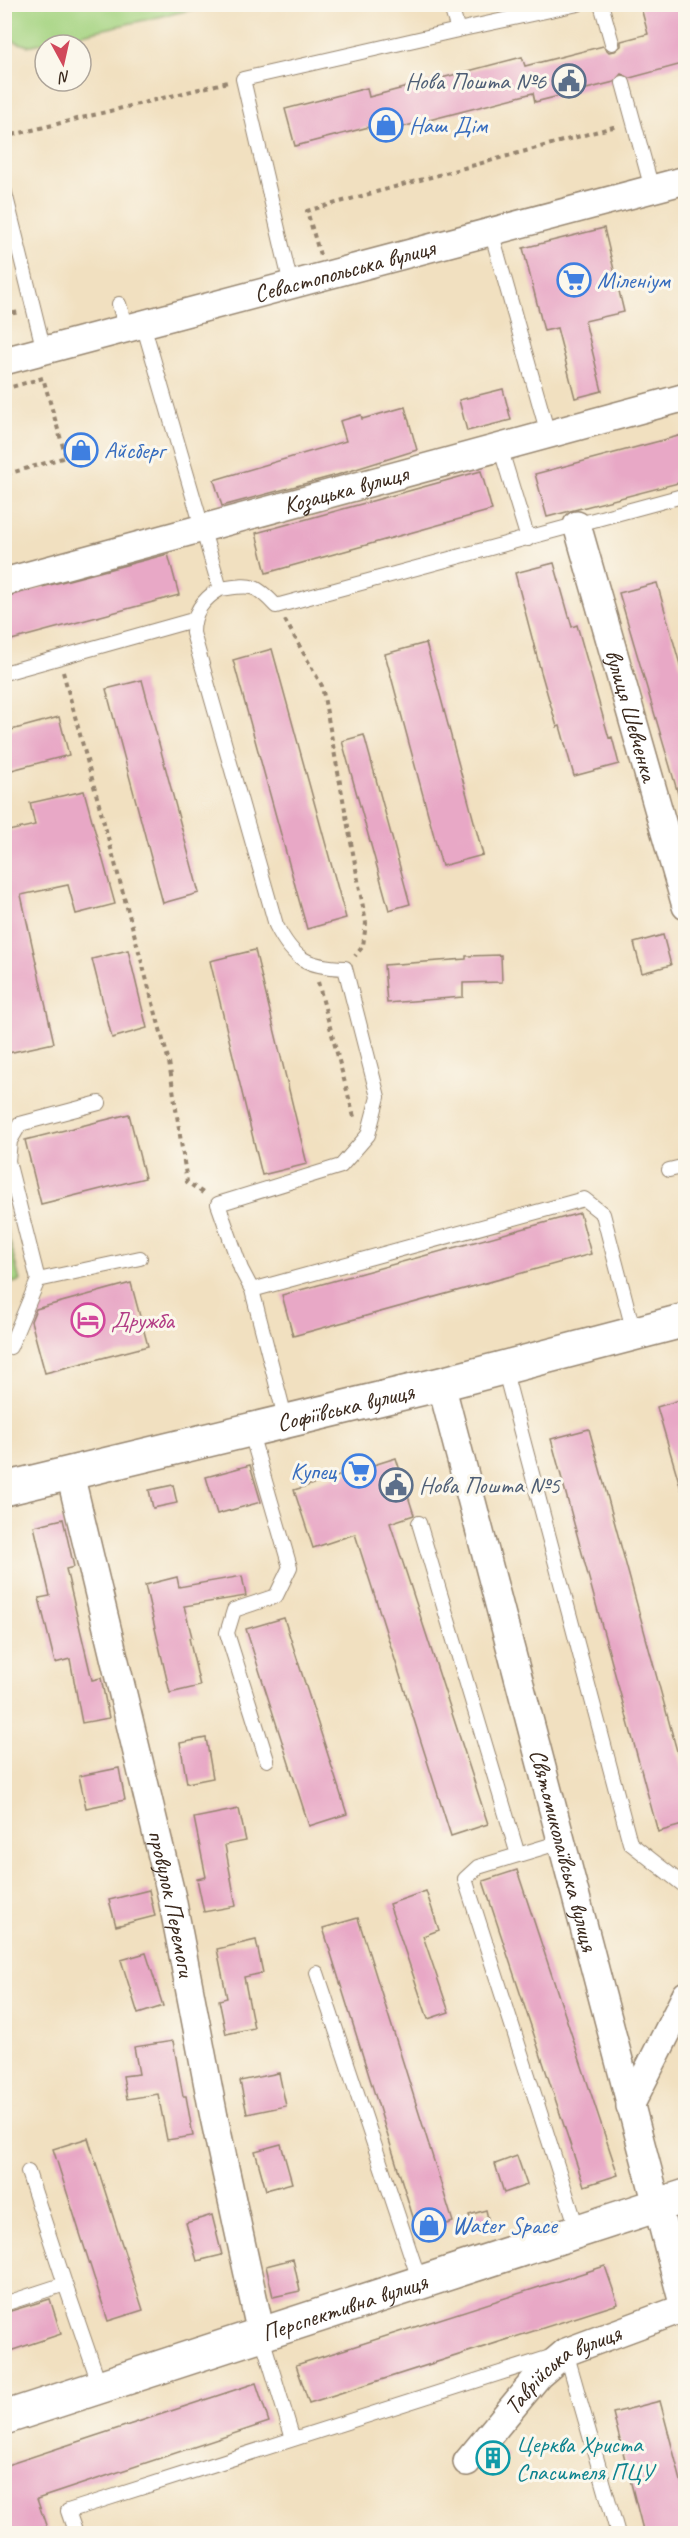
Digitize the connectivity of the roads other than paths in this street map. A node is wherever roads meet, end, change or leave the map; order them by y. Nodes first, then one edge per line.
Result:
1 (450, 4) edge
2 (578, 4) edge
3 (601, 4) edge
4 (458, 30) junction
5 (612, 43) dead end
6 (623, 83) dead end
7 (686, 180) edge
8 (4, 189) edge
9 (652, 189) junction
10 (491, 231) junction
11 (291, 285) junction
12 (129, 319) junction
13 (44, 351) junction
14 (4, 361) edge
15 (686, 397) edge
16 (548, 434) junction
17 (500, 447) junction
18 (686, 495) edge
19 (577, 525) junction
20 (201, 528) junction
21 (528, 539) junction
22 (4, 582) edge
23 (220, 588) junction
24 (193, 620) junction
25 (4, 673) edge
26 (686, 906) edge
27 (99, 1103) dead end
28 (686, 1166) edge
29 (669, 1170) dead end
30 (140, 1258) dead end
31 (38, 1280) junction
32 (252, 1290) junction
33 (686, 1320) edge
34 (634, 1333) junction
35 (4, 1348) edge
36 (504, 1368) junction
37 (441, 1384) junction
38 (286, 1421) junction
39 (250, 1430) junction
40 (70, 1474) junction
41 (4, 1489) edge
42 (419, 1523) dead end
43 (267, 1760) dead end
44 (561, 1842) junction
45 (518, 1855) junction
46 (686, 1887) edge
47 (317, 1973) dead end
48 (686, 1995) edge
49 (630, 2106) junction
50 (28, 2172) dead end
51 (671, 2200) edge
52 (578, 2231) junction
53 (420, 2282) junction
54 (65, 2284) junction
55 (4, 2304) edge
56 (685, 2312) edge
57 (261, 2334) junction
58 (566, 2352) junction
59 (100, 2387) junction
60 (4, 2418) edge
61 (293, 2439) junction
62 (466, 2462) dead end
63 (76, 2534) edge
64 (618, 2534) edge

1 - 4 lane
2 - 4 lane
3 - 5 lane
4 - 11 lane
6 - 9 lane
7 - 9 street, Севастопольська вулиця
8 - 13 lane
9 - 10 street, Севастопольська вулиця
10 - 11 street, Севастопольська вулиця
10 - 16 lane
11 - 12 street, Севастопольська вулиця
12 - 13 street, Севастопольська вулиця
12 - 20 lane
13 - 14 street, Севастопольська вулиця
15 - 16 street, Козацька вулиця
16 - 17 street, Козацька вулиця
17 - 20 street, Козацька вулиця
17 - 21 lane
18 - 19 lane
19 - 21 lane
19 - 26 street, вулиця Шевченка
20 - 22 street, Козацька вулиця
20 - 23 lane
21 - 23 lane
23 - 24 lane
24 - 25 lane
24 - 32 lane
27 - 31 lane
28 - 29 lane
30 - 31 lane
31 - 35 lane
32 - 34 lane
32 - 38 lane
33 - 34 street, Софіївська вулиця
34 - 36 street, Софіївська вулиця
36 - 37 street, Софіївська вулиця
36 - 46 lane
37 - 38 street, Софіївська вулиця
37 - 44 street, Святомиколаївська вулиця
38 - 39 street, Софіївська вулиця
39 - 40 street, Софіївська вулиця
39 - 43 lane
40 - 41 street, Софіївська вулиця
40 - 57 street, провулок Перемоги
42 - 45 lane
44 - 45 lane
44 - 49 street, Святомиколаївська вулиця
45 - 52 lane
47 - 53 lane
48 - 49 street
49 - 51 street, Святомиколаївська вулиця
50 - 54 lane
51 - 52 street, Перспективна вулиця
51 - 56 street, Святомиколаївська вулиця
52 - 53 street, Перспективна вулиця
53 - 57 street, Перспективна вулиця
54 - 55 lane
54 - 59 lane
56 - 58 street, Таврійська вулиця
57 - 59 street, Перспективна вулиця
57 - 61 lane
58 - 61 lane
58 - 62 street, Таврійська вулиця
58 - 64 lane
59 - 60 street, Перспективна вулиця
61 - 63 lane

